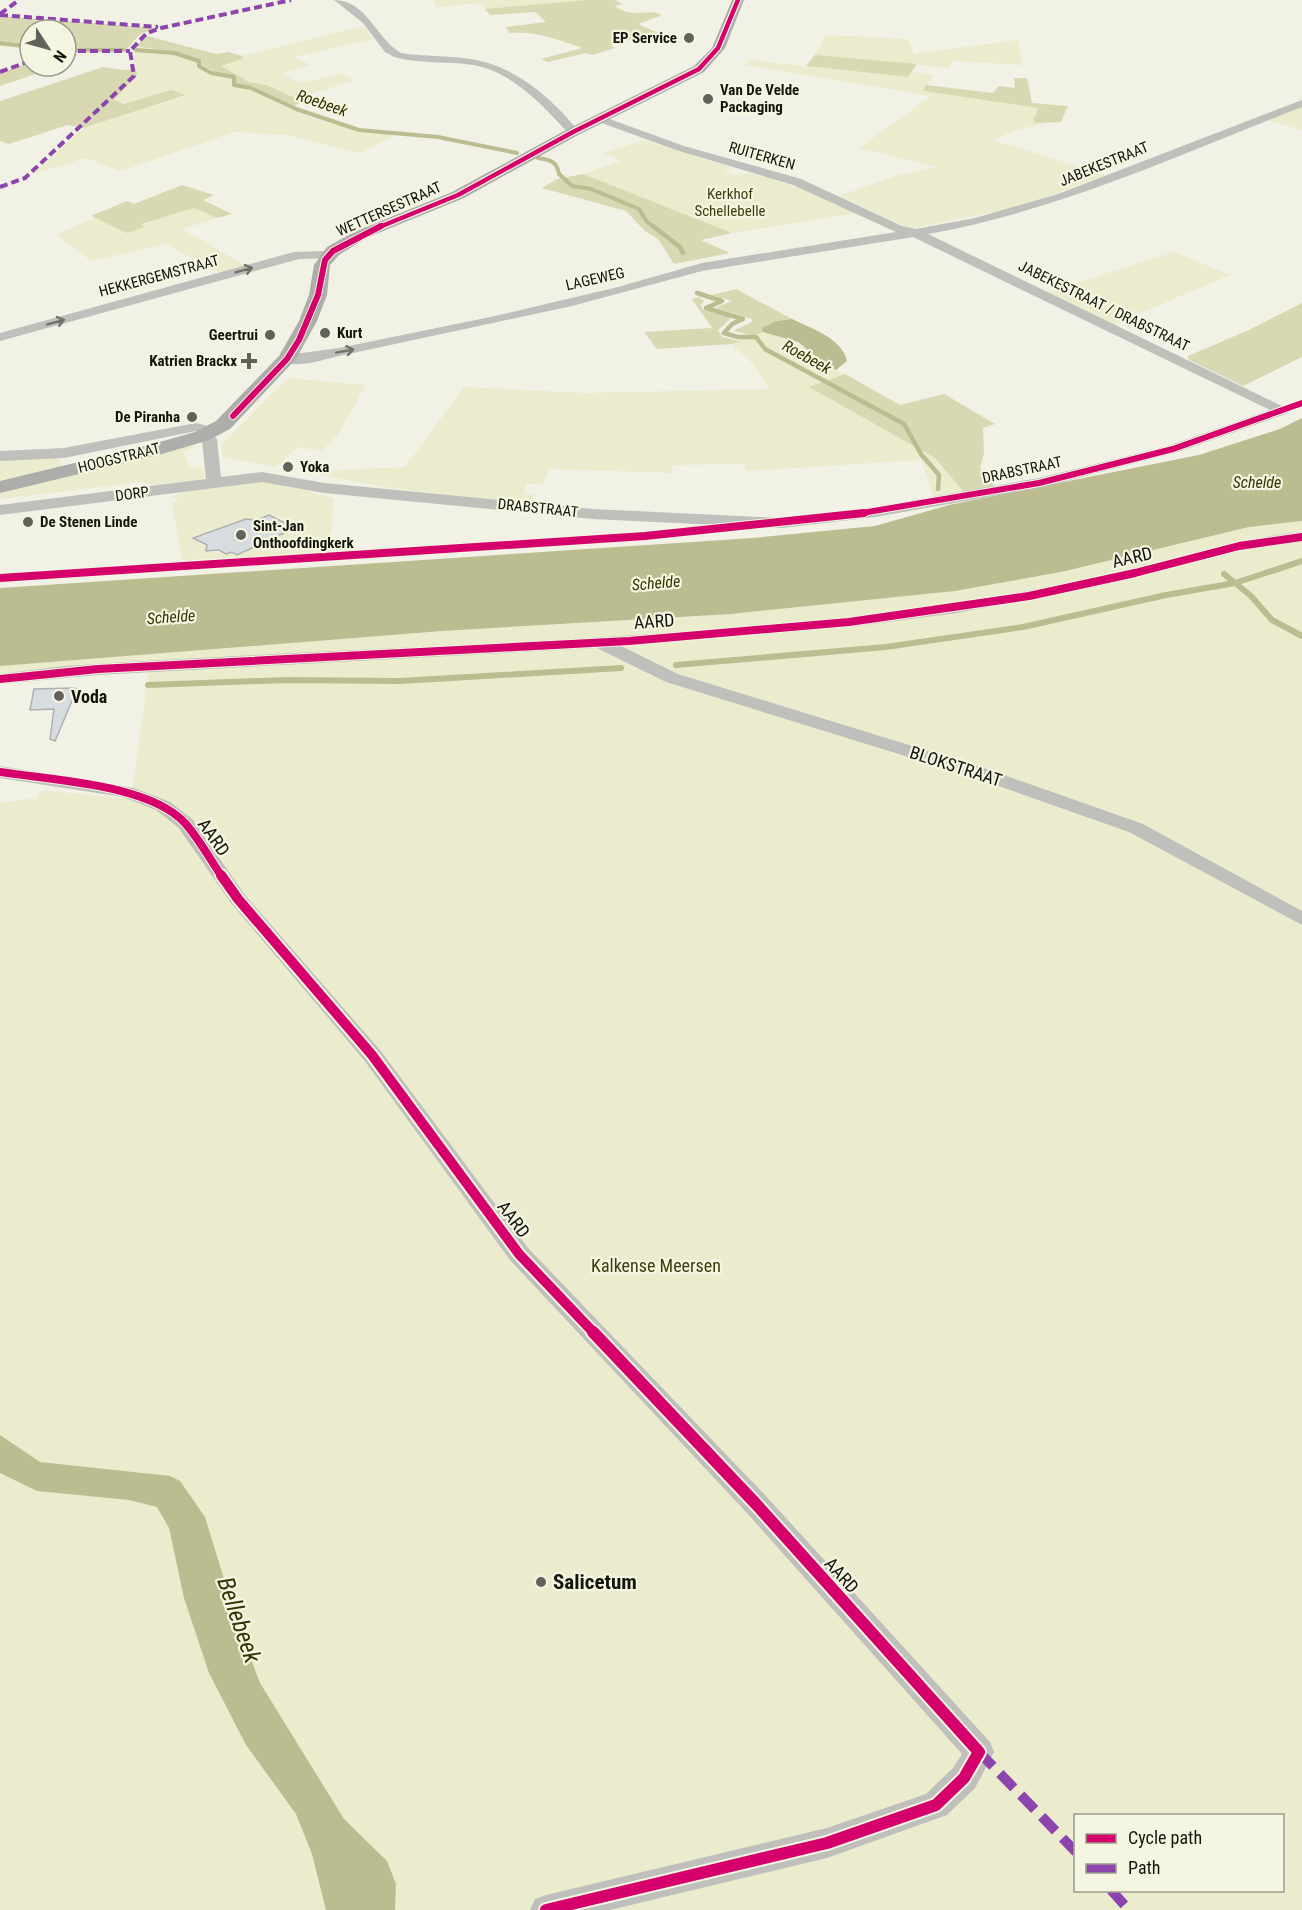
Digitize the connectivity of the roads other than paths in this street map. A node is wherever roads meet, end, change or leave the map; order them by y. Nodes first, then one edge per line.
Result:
1 (339, 0) edge
2 (738, 0) edge
3 (1302, 103) edge
4 (600, 119) junction
5 (573, 132) junction
6 (911, 231) junction
7 (327, 255) junction
8 (0, 337) edge
9 (287, 359) junction
10 (1283, 410) joint
11 (233, 416) joint
12 (207, 433) junction
13 (0, 456) edge
14 (69, 461) junction
15 (214, 481) junction
16 (0, 487) edge
17 (0, 510) edge
18 (1302, 537) edge
19 (597, 641) junction
20 (0, 679) edge
21 (0, 772) edge
22 (1302, 919) edge
23 (546, 1910) edge

1 - 5 street
2 - 4 main road, WETTERSESTRAAT
3 - 6 street, JABEKESTRAAT
4 - 5 main road, WETTERSESTRAAT
4 - 6 street, RUITERKEN
5 - 7 main road, WETTERSESTRAAT
9 -> 6 street, LAGEWEG
6 - 10 street, JABEKESTRAAT / DRABSTRAAT
8 -> 7 street, HEKKERGEMSTRAAT
7 - 9 main road, WETTERSESTRAAT
9 - 11 main road, WETTERSESTRAAT
10 - 15 street, DRABSTRAAT
11 - 12 main road, HOOGSTRAAT
12 - 14 main road, HOOGSTRAAT
12 - 15 street
13 - 14 street
14 - 16 main road, HOOGSTRAAT
15 - 17 street, DORP
18 - 19 street, AARD
19 - 20 street, AARD
19 - 22 street, BLOKSTRAAT
21 - 23 street, AARD

